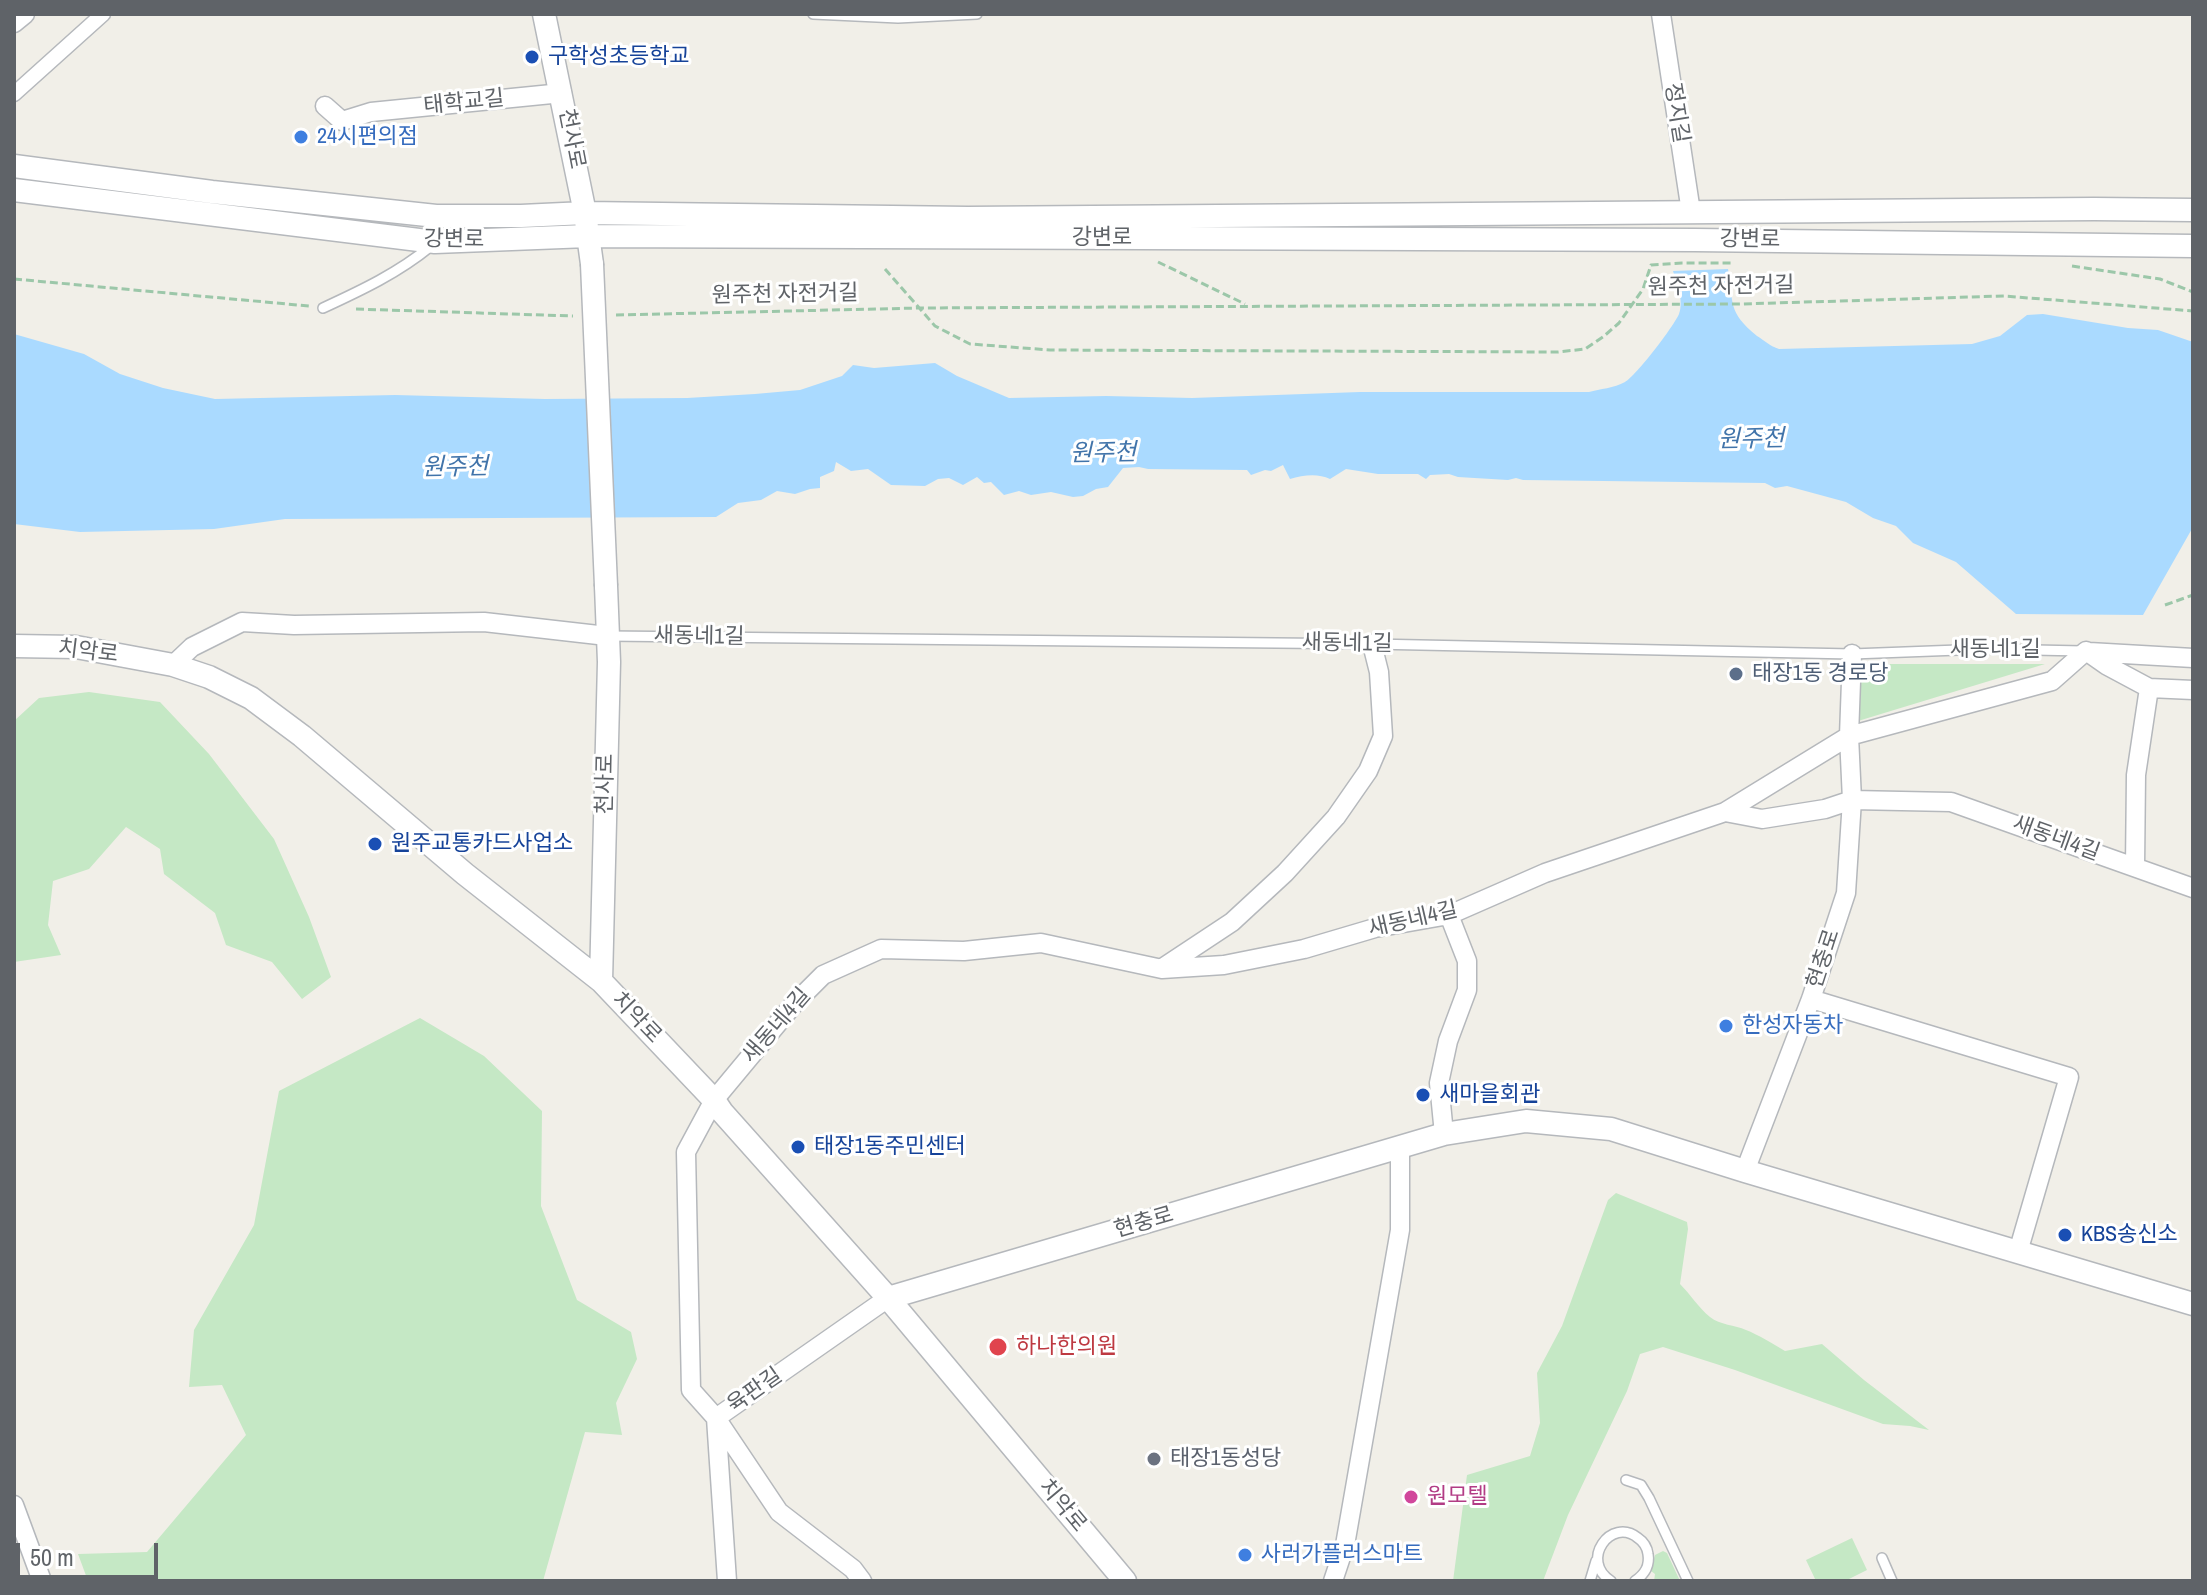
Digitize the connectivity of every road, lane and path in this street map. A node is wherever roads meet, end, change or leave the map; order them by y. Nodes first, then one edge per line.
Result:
1 (25, 14) edge
2 (103, 14) edge
3 (544, 14) edge
4 (813, 14) edge
5 (977, 14) edge
6 (1661, 14) edge
7 (14, 23) edge
8 (562, 93) junction
9 (14, 94) edge
10 (325, 106) dead end
11 (14, 166) edge
12 (14, 190) edge
13 (2193, 210) edge
14 (1691, 212) junction
15 (585, 213) junction
16 (588, 236) junction
17 (1695, 240) junction
18 (435, 242) junction
19 (2193, 246) edge
20 (1158, 262) dead end
21 (1744, 263) dead end
22 (2071, 266) dead end
23 (885, 269) dead end
24 (14, 279) edge
25 (2193, 292) edge
26 (1632, 304) junction
27 (1248, 306) junction
28 (323, 308) junction
29 (919, 308) junction
30 (2193, 311) edge
31 (611, 315) dead end
32 (580, 316) dead end
33 (2193, 595) edge
34 (2165, 605) dead end
35 (607, 636) junction
36 (1372, 644) junction
37 (14, 646) edge
38 (2086, 651) junction
39 (1852, 654) junction
40 (2193, 658) edge
41 (173, 665) junction
42 (2149, 688) junction
43 (2193, 690) edge
44 (1849, 736) junction
45 (1852, 800) junction
46 (1725, 812) junction
47 (2135, 867) junction
48 (2193, 888) edge
49 (1449, 915) junction
50 (1162, 969) junction
51 (601, 981) junction
52 (1811, 999) junction
53 (714, 1100) junction
54 (1444, 1134) junction
55 (1400, 1148) junction
56 (1745, 1171) junction
57 (2018, 1252) junction
58 (888, 1298) junction
59 (2193, 1304) edge
60 (716, 1418) junction
61 (1626, 1480) dead end
62 (14, 1505) edge
63 (1882, 1558) dead end
64 (1597, 1559) junction
65 (42, 1581) edge
66 (727, 1581) edge
67 (862, 1581) edge
68 (1125, 1581) edge
69 (1333, 1581) edge
70 (1590, 1581) edge
71 (1611, 1581) edge
72 (1635, 1581) edge
73 (1688, 1581) edge
74 (1892, 1581) edge

1 - 7 street
2 - 9 street
3 - 8 street, 천사로
4 - 5 lane
6 - 14 street, 정지길
8 - 10 street, 태학교길
8 - 15 street, 천사로
11 - 15 street, 강변로
12 - 18 street, 강변로
13 - 14 street, 강변로
14 - 15 street, 강변로
14 - 17 street
15 - 16 street, 천사로
16 - 17 street, 강변로
16 - 18 street, 강변로
16 - 35 street, 천사로, bridge
17 - 19 street, 강변로
18 - 28 lane
20 - 27 path, 원주천 자전거길
21 - 26 path
22 - 25 path
23 - 29 path
24 - 28 path
26 - 27 path, 원주천 자전거길
26 - 29 path
26 - 30 path, 원주천 자전거길
27 - 29 path, 원주천 자전거길
28 - 32 path
29 - 31 path, 원주천 자전거길
33 - 34 path
35 - 36 lane, 새동네1길
35 - 41 street
35 - 51 street, 천사로
36 - 39 lane, 새동네1길
36 - 50 street
37 - 41 street, 치악로
38 - 39 lane, 새동네1길
38 - 40 street
38 - 42 street
38 - 44 street, 새동네1길
39 - 44 street, 현충로
41 - 51 street, 치악로
42 - 43 street
42 - 47 street
44 - 45 street, 현충로
44 - 46 street, 새동네1길
45 - 46 street, 새동네4길
45 - 47 street, 새동네4길
45 - 52 street, 현충로
46 - 49 street, 새동네4길
47 - 48 street, 새동네4길
49 - 50 street, 새동네4길
49 - 54 street
50 - 53 street, 새동네4길
51 - 53 street, 치악로
52 - 56 street, 현충로
52 - 57 street
53 - 58 street, 치악로
53 - 60 street, 새동네4길
54 - 55 street, 현충로
54 - 56 street, 현충로
55 - 58 street, 현충로
55 - 69 street
56 - 57 street, 현충로
57 - 59 street, 현충로
58 - 60 street, 육판길
58 - 68 street, 치악로
60 - 66 street, 육판길
60 - 67 street, 새동네4길
61 - 73 lane
62 - 65 street
63 - 74 lane
64 - 70 lane
64 - 71 lane
64 - 72 lane

